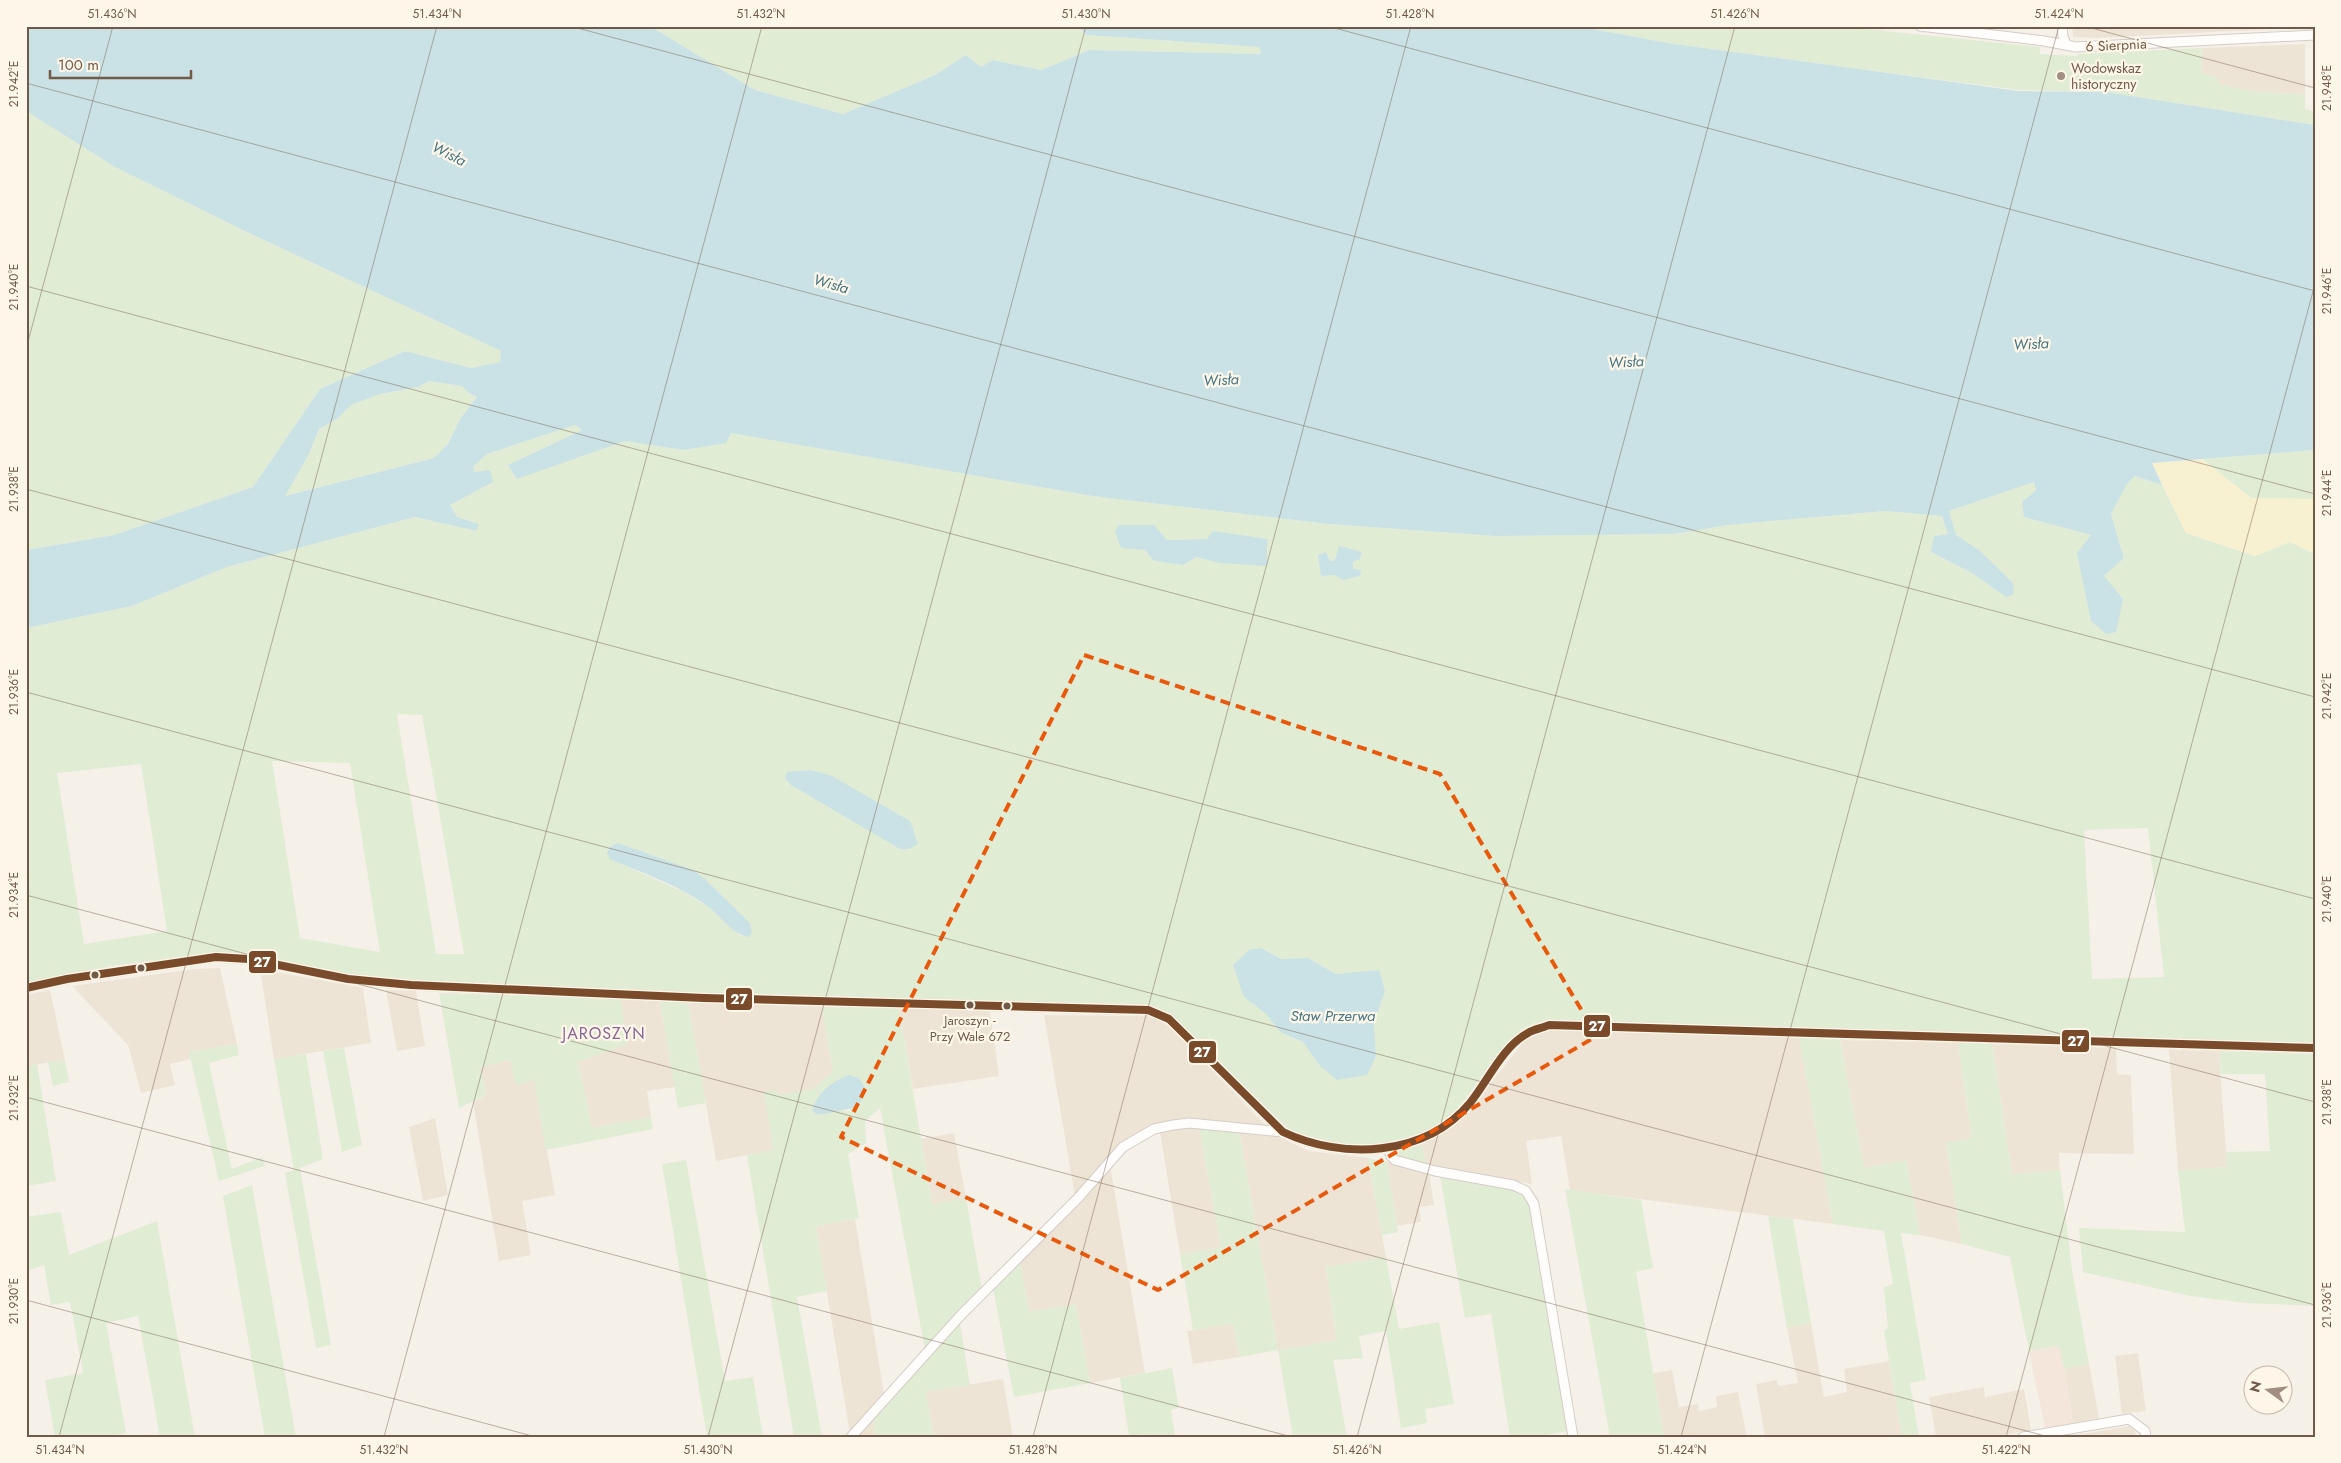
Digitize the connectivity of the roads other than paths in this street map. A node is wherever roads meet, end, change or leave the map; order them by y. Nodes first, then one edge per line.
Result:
1 (1920, 26) edge
2 (2062, 26) edge
3 (2315, 36) edge
4 (2066, 44) junction
5 (26, 988) edge
6 (2315, 1048) edge
7 (1283, 1132) junction
8 (1388, 1148) junction
9 (851, 1437) edge
10 (1573, 1437) edge
11 (2023, 1437) edge
12 (2146, 1437) edge

1 - 4 street, 6 Sierpnia
2 - 4 street
3 - 4 street, 6 Sierpnia
5 - 7 street
6 - 8 street
7 - 8 street
7 - 9 street
8 - 10 street
11 - 12 street

